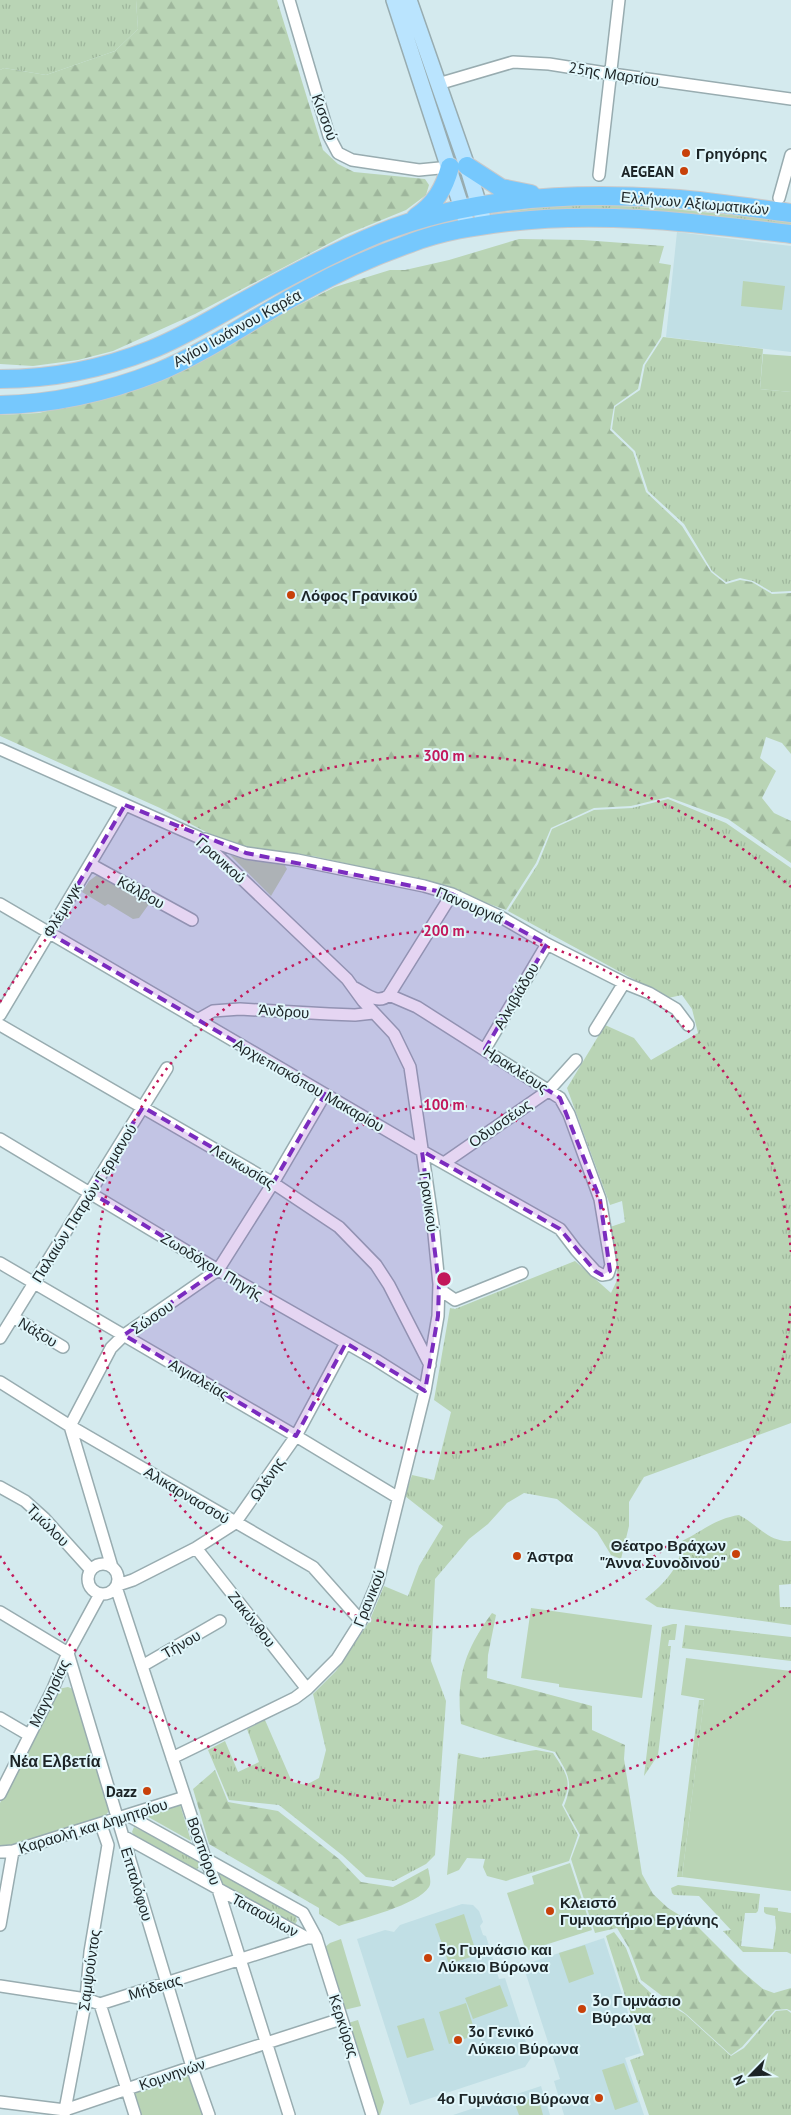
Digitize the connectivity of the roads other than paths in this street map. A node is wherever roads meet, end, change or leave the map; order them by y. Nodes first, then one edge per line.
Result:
1 (289, 0) edge
2 (394, 0) edge
3 (409, 0) edge
4 (619, 0) edge
5 (612, 74) junction
6 (438, 84) junction
7 (791, 99) edge
8 (791, 155) edge
9 (459, 167) junction
10 (600, 175) dead end
11 (554, 198) junction
12 (779, 198) dead end
13 (472, 208) junction
14 (791, 213) edge
15 (406, 224) junction
16 (477, 226) junction
17 (791, 234) edge
18 (0, 379) edge
19 (0, 405) edge
20 (0, 748) edge
21 (124, 805) junction
22 (198, 837) junction
23 (90, 864) junction
24 (452, 894) junction
25 (0, 904) edge
26 (192, 920) dead end
27 (49, 932) junction
28 (547, 944) junction
29 (624, 983) junction
30 (354, 987) junction
31 (389, 995) junction
32 (373, 1013) junction
33 (0, 1015) edge
34 (197, 1020) junction
35 (0, 1025) edge
36 (688, 1025) dead end
37 (595, 1030) dead end
38 (485, 1049) junction
39 (576, 1060) dead end
40 (167, 1068) dead end
41 (548, 1090) junction
42 (325, 1094) junction
43 (143, 1107) junction
44 (0, 1139) edge
45 (422, 1151) junction
46 (444, 1163) junction
47 (273, 1183) junction
48 (90, 1192) junction
49 (0, 1263) edge
50 (218, 1270) junction
51 (522, 1273) dead end
52 (608, 1274) joint
53 (34, 1283) junction
54 (439, 1289) junction
55 (13, 1317) junction
56 (124, 1336) junction
57 (0, 1338) edge
58 (346, 1343) junction
59 (63, 1347) dead end
60 (430, 1365) junction
61 (0, 1382) edge
62 (425, 1391) junction
63 (70, 1426) junction
64 (296, 1436) junction
65 (0, 1487) edge
66 (397, 1498) junction
67 (235, 1523) junction
68 (196, 1548) junction
69 (112, 1567) junction
70 (91, 1570) junction
71 (117, 1586) junction
72 (100, 1594) junction
73 (0, 1612) edge
74 (220, 1621) dead end
75 (361, 1621) junction
76 (68, 1653) junction
77 (142, 1666) junction
78 (307, 1690) junction
79 (0, 1718) edge
80 (28, 1735) junction
81 (172, 1758) junction
82 (0, 1794) edge
83 (185, 1797) junction
84 (129, 1816) junction
85 (118, 1820) junction
86 (101, 1825) junction
87 (123, 1836) junction
88 (13, 1851) junction
89 (0, 1852) edge
90 (205, 1858) junction
91 (3, 1889) edge
92 (218, 1889) junction
93 (0, 1925) edge
94 (311, 1938) junction
95 (240, 1960) junction
96 (167, 1983) junction
97 (0, 1986) edge
98 (86, 1998) junction
99 (100, 2004) junction
100 (341, 2020) junction
101 (266, 2043) junction
102 (192, 2066) junction
103 (126, 2090) junction
104 (0, 2102) edge
105 (65, 2113) edge
106 (135, 2115) edge
107 (209, 2115) edge
108 (288, 2115) edge
109 (372, 2115) edge

1 - 9 street, Κισσού
2 - 9 street
3 - 6 street
4 - 5 street
5 - 6 street, 25ης Μαρτίου
5 - 7 street, 25ης Μαρτίου
5 - 10 street
6 - 9 street
8 - 12 street
9 - 11 main road
9 - 13 street
9 - 15 main road
11 - 13 main road, Ελλήνων Αξιωματικών
11 - 14 main road, Ελλήνων Αξιωματικών
13 - 15 main road, Αγίου Ιωάννου Καρέα
13 - 16 street
15 - 18 main road, Αγίου Ιωάννου Καρέα
16 - 17 main road, Ελλήνων Αξιωματικών
16 - 19 main road, Αγίου Ιωάννου Καρέα
20 - 21 street, Γρανικού
21 - 22 street, Γρανικού
21 - 23 street, Φλέμινγκ
22 - 24 street, Πανουργιά
22 - 30 street, Γρανικού
23 - 26 street, Κάλβου
23 - 27 street, Φλέμινγκ
24 - 28 street, Πανουργιά
24 - 31 street
25 - 27 street, Αρχιεπισκόπου Μακαρίου
27 - 33 street, Φλέμινγκ
27 - 34 street, Αρχιεπισκόπου Μακαρίου
28 - 29 street, Πανουργιά
28 - 38 street, Αλκιβιάδου
29 - 36 street, Πανουργιά
29 - 37 street
30 - 31 street
30 - 32 street, Γρανικού
31 - 38 street, Ηρακλέους
32 - 34 street, Άνδρου
32 - 45 street, Γρανικού
34 - 42 street, Αρχιεπισκόπου Μακαρίου
35 - 43 street, Λευκωσίας
38 - 41 street, Ηρακλέους
39 - 41 street, Οδυσσέως
40 - 43 street, Παλαιών Πατρών Γερμανού
41 - 46 street, Οδυσσέως
41 - 52 street, Ηρακλέους
42 - 45 street, Αρχιεπισκόπου Μακαρίου
42 - 47 street, Σώσου
43 - 47 street, Λευκωσίας
43 - 48 street, Παλαιών Πατρών Γερμανού
44 - 48 street, Ζωοδόχου Πηγής
45 - 46 street, Αρχιεπισκόπου Μακαρίου
45 - 54 street, Γρανικού
46 - 52 street, Αρχιεπισκόπου Μακαρίου
47 - 50 street, Σώσου
47 - 60 street, Λευκωσίας
48 - 50 street, Ζωοδόχου Πηγής
48 - 53 street, Παλαιών Πατρών Γερμανού
49 - 53 street, Αιγιαλείας
50 - 56 street, Σώσου
50 - 58 street, Ζωοδόχου Πηγής
51 - 54 street
53 - 55 street, Παλαιών Πατρών Γερμανού
53 - 56 street, Αιγιαλείας
54 - 60 street, Γρανικού
55 - 57 street, Παλαιών Πατρών Γερμανού
55 - 59 street, Νάξου
56 - 63 street, Σώσου
56 - 64 street, Αιγιαλείας
58 - 62 street, Ζωοδόχου Πηγής
58 - 64 street, Ωλένης
60 - 62 street, Γρανικού
61 - 63 street, Αλικαρνασσού
62 - 66 street, Γρανικού
63 - 67 street, Αλικαρνασσού
63 - 69 street
64 - 66 street, Αιγιαλείας
64 - 67 street, Ωλένης
65 - 70 street, Τμώλου
66 - 75 street, Γρανικού
67 - 68 street, Ωλένης
67 - 75 street, Αλικαρνασσού
68 - 71 street, Ωλένης
68 - 78 street, Ζακύνθου
69 - 70 street
69 - 71 street
70 - 72 street
71 - 72 street
71 - 77 street, Βοσπόρου
72 - 76 street, Μαγνησίας
73 - 76 street
74 - 77 street, Τήνου
75 - 78 street, Γρανικού
76 - 80 street, Μαγνησίας
76 - 85 street, Επταλόφου
77 - 81 street, Βοσπόρου
78 - 81 street, Γρανικού
79 - 80 street
80 - 82 street, Μαγνησίας
81 - 83 street, Βοσπόρου
83 - 84 street, Καραολή και Δημητρίου
83 - 90 street, Βοσπόρου
84 - 85 street, Καραολή και Δημητρίου
84 - 90 street, Ταταούλων
85 - 86 street, Καραολή και Δημητρίου
85 - 87 street, Επταλόφου
86 - 88 street, Καραολή και Δημητρίου
86 - 98 street, Σαμψούντος
87 - 92 street, Ταταούλων
87 - 96 street, Επταλόφου
88 - 89 street, Καραολή και Δημητρίου
88 - 91 street
90 - 92 street, Βοσπόρου
90 - 94 street, Ταταούλων
91 - 93 street
92 - 94 street, Ταταούλων
92 - 95 street, Βοσπόρου
94 - 95 street, Μήδειας
94 - 100 street, Κερκύρας
95 - 96 street, Μήδειας
95 - 101 street, Βοσπόρου
96 - 99 street, Μήδειας
96 - 102 street, Επταλόφου
97 - 98 street
98 - 99 street
98 - 105 street, Σαμψούντος
99 - 103 street
100 - 101 street, Κομνηνών
100 - 109 street, Κερκύρας
101 - 102 street, Κομνηνών
101 - 108 street, Βοσπόρου
102 - 103 street, Κομνηνών
102 - 107 street, Επταλόφου
103 - 105 street, Κομνηνών
103 - 106 street
104 - 105 street, Κομνηνών

